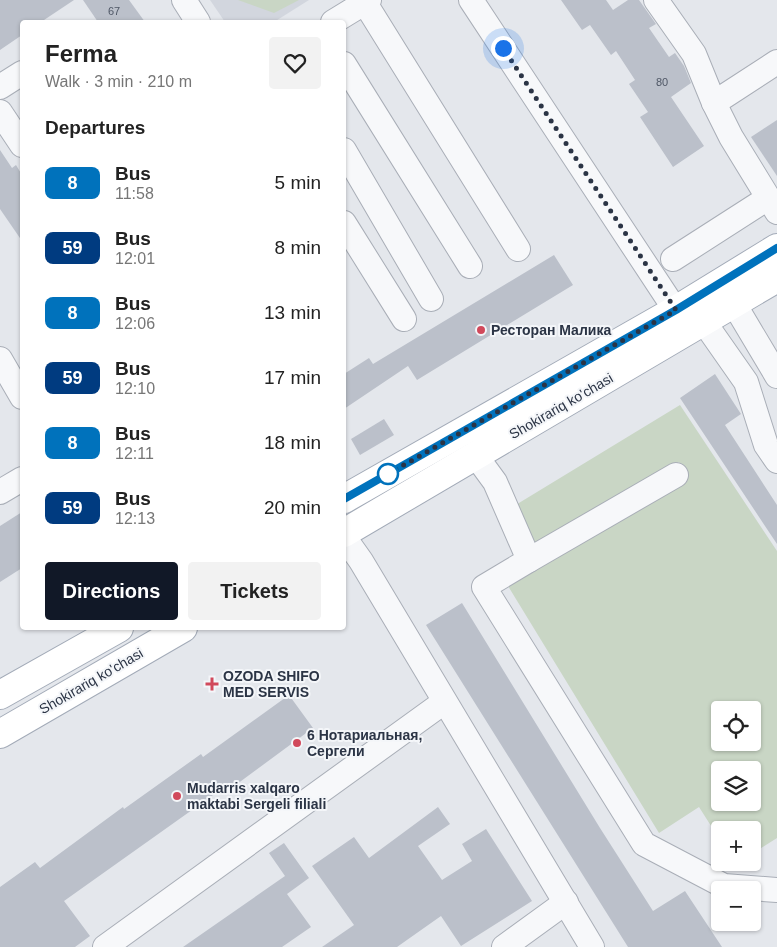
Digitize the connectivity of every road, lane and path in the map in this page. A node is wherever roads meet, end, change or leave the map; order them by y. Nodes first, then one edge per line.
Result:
1 (184, 0) edge
2 (471, 0) edge
3 (656, 0) edge
4 (367, 1) edge
5 (197, 20) edge
6 (336, 20) edge
7 (777, 62) edge
8 (346, 67) edge
9 (20, 74) edge
10 (0, 87) edge
11 (714, 103) junction
12 (0, 112) edge
13 (20, 141) edge
14 (346, 153) edge
15 (773, 205) edge
16 (346, 226) edge
17 (777, 248) edge
18 (518, 249) dead end
19 (673, 259) dead end
20 (470, 266) dead end
21 (777, 278) edge
22 (728, 293) junction
23 (431, 299) dead end
24 (404, 319) dead end
25 (690, 321) junction
26 (0, 359) edge
27 (777, 376) edge
28 (20, 394) edge
29 (476, 456) junction
30 (777, 461) edge
31 (676, 475) dead end
32 (20, 480) edge
33 (0, 492) edge
34 (346, 498) edge
35 (346, 534) edge
36 (346, 538) edge
37 (529, 560) junction
38 (115, 630) edge
39 (180, 630) edge
40 (0, 695) edge
41 (444, 702) junction
42 (0, 734) edge
43 (777, 890) edge
44 (566, 902) junction
45 (105, 947) edge
46 (504, 947) edge
47 (592, 947) edge

1 - 5 street
2 - 25 street
3 - 11 street
4 - 6 street
4 - 18 street
7 - 11 street
8 - 20 street
9 - 10 street
11 - 15 street
12 - 13 street
14 - 23 street
15 - 19 street
16 - 24 street
17 - 22 main road, Shokirariq ko'chasi
21 - 22 main road, Shokirariq ko'chasi
22 - 25 main road, Shokirariq ko'chasi
22 - 27 street
25 - 29 main road, Shokirariq ko'chasi
25 - 30 street
25 - 34 main road, Shokirariq ko'chasi
26 - 28 street
29 - 35 main road, Shokirariq ko'chasi
29 - 37 street
31 - 37 street
32 - 33 street
36 - 41 street
37 - 43 street
38 - 40 main road
39 - 42 main road, Shokirariq ko'chasi
41 - 44 street
41 - 45 street
44 - 46 street
44 - 47 street

